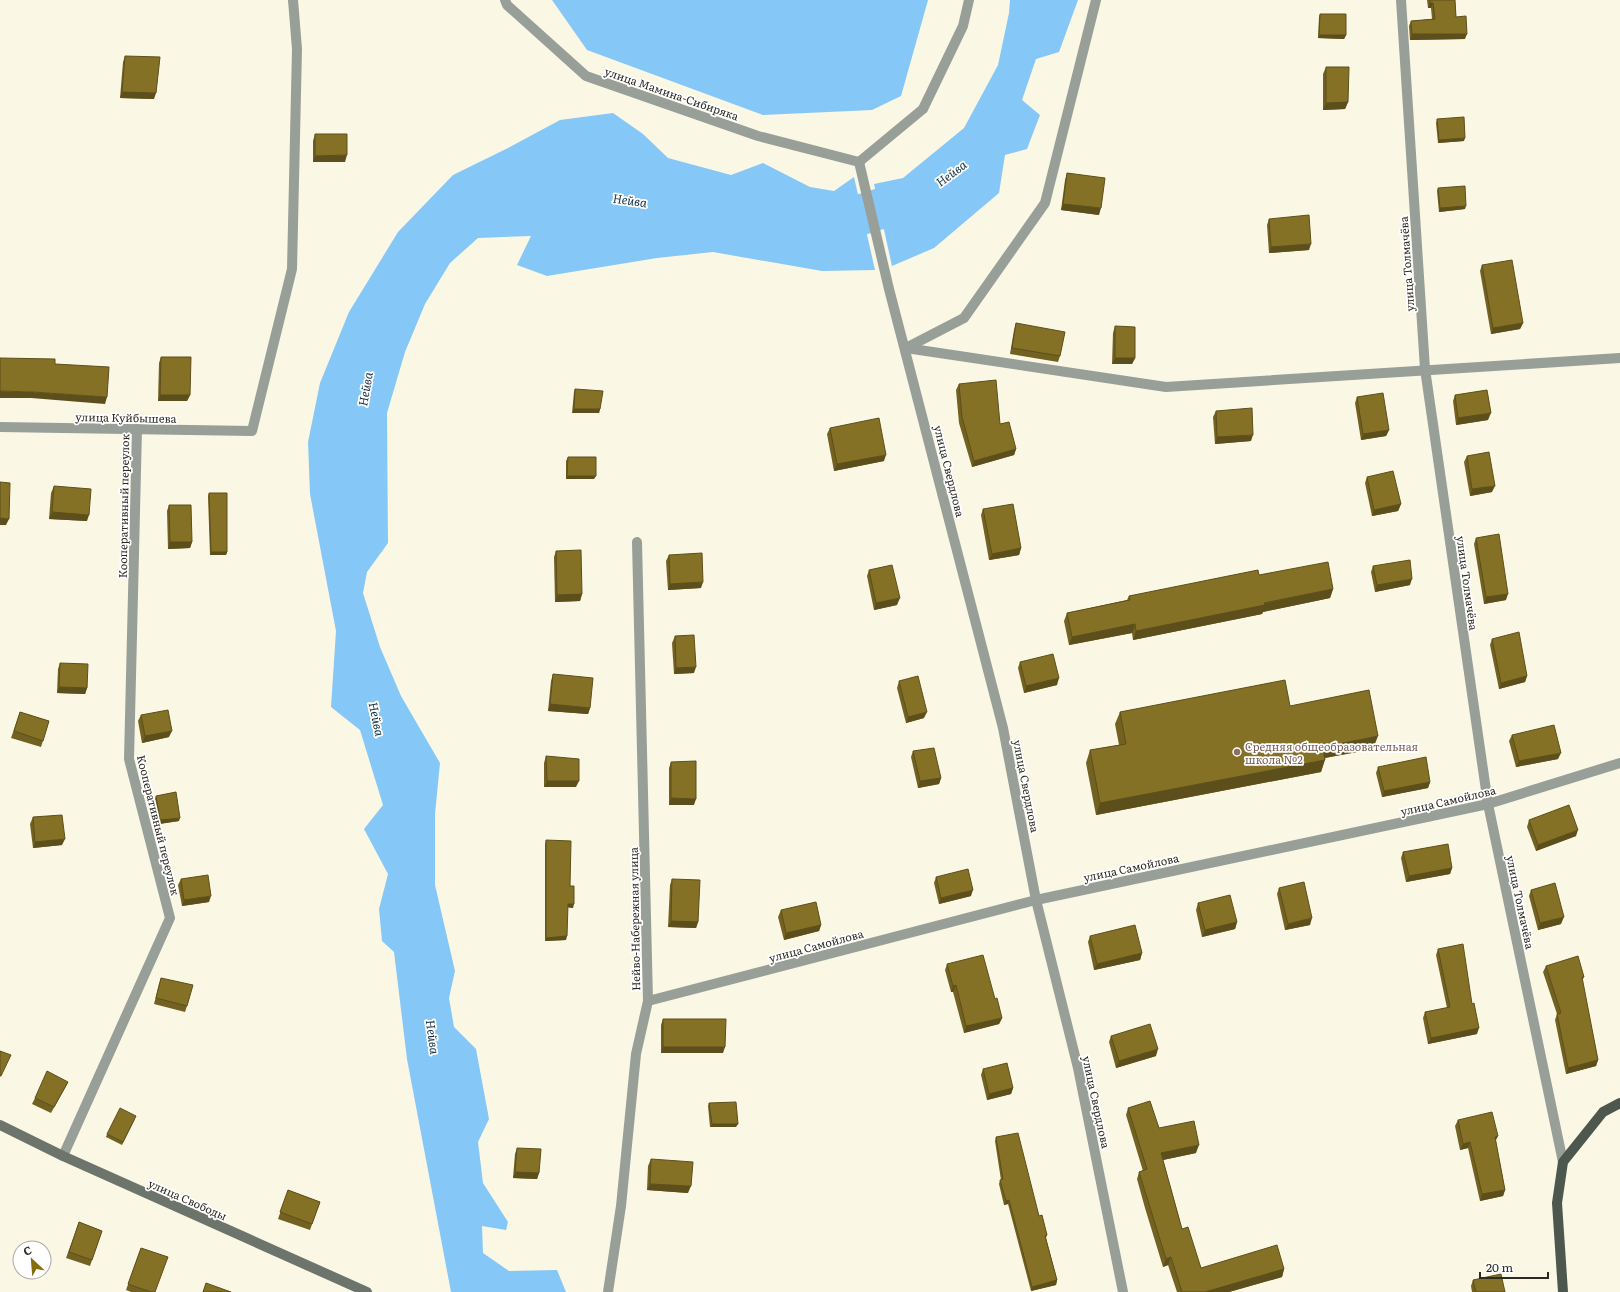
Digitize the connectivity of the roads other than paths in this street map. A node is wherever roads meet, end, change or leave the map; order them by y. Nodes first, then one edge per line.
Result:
1 (294, 0) edge
2 (505, 0) edge
3 (969, 0) edge
4 (1096, 0) edge
5 (1401, 0) edge
6 (859, 162) junction
7 (906, 348) junction
8 (1620, 358) edge
9 (1425, 370) junction
10 (0, 427) edge
11 (137, 429) junction
12 (637, 542) dead end
13 (1620, 763) edge
14 (1488, 804) junction
15 (1036, 900) junction
16 (648, 1001) junction
17 (1620, 1103) edge
18 (0, 1125) edge
19 (62, 1156) junction
20 (1563, 1162) junction
21 (367, 1292) edge
22 (608, 1292) edge
23 (1124, 1292) edge
24 (1563, 1292) edge

1 - 11 street, улица Куйбышева
2 - 6 street, улица Мамина-Сибиряка
3 - 6 street
4 - 7 street
5 - 9 street, улица Толмачёва
6 - 7 street, улица Свердлова
7 - 9 street
7 - 15 street, улица Свердлова
8 - 9 street
9 - 14 street, улица Толмачёва
10 - 11 street, улица Куйбышева
11 - 19 street, Кооперативный переулок
12 - 16 street, Нейво-Набережная улица
13 - 14 street, улица Самойлова
14 - 15 street, улица Самойлова
14 - 20 street, улица Толмачёва
15 - 16 street, улица Самойлова
15 - 23 street, улица Свердлова
16 - 22 street, Нейво-Набережная улица
17 - 20 main road
18 - 19 main road, улица Свободы
19 - 21 main road, улица Свободы
20 - 24 main road

